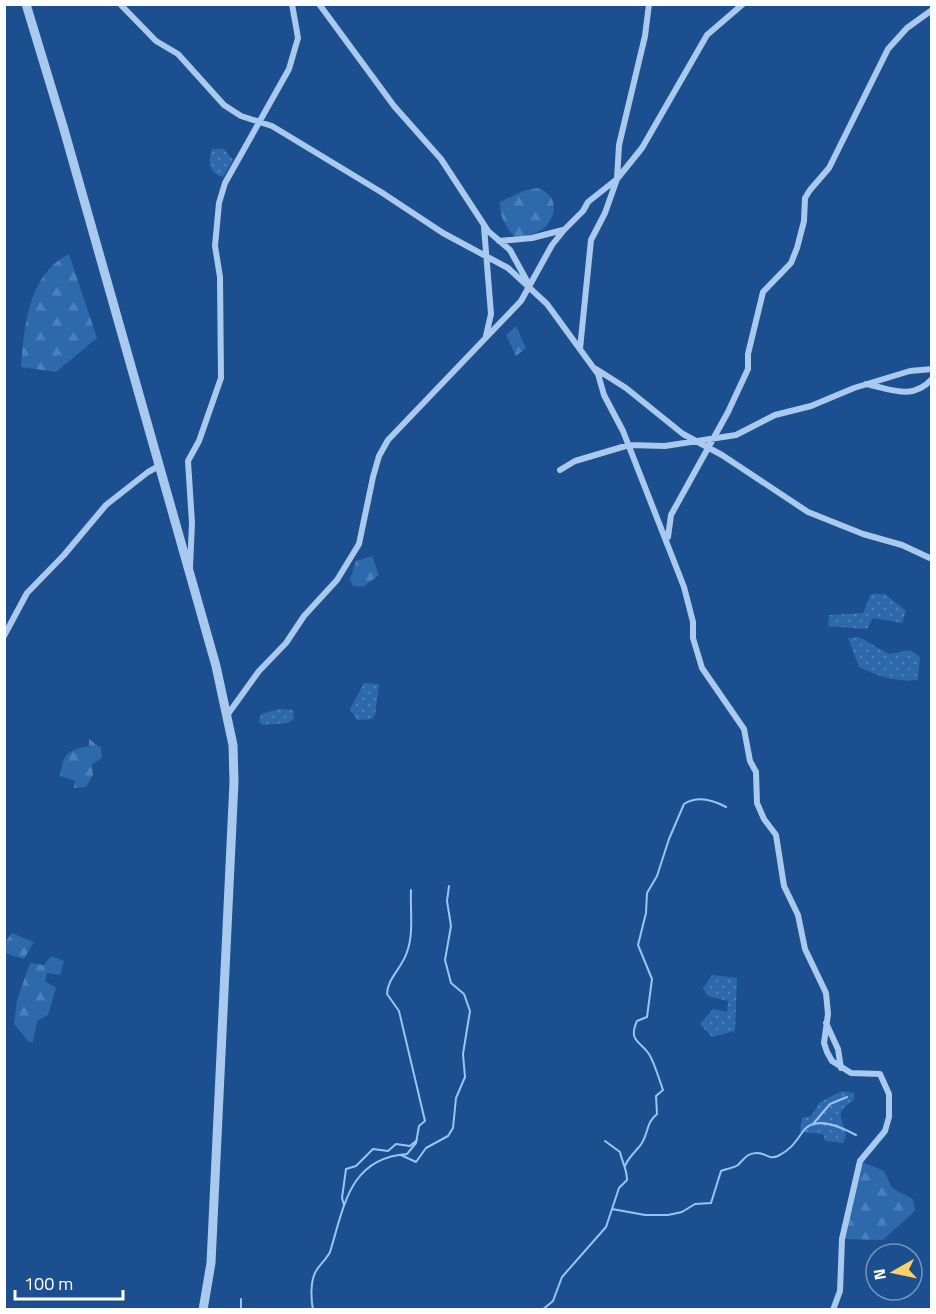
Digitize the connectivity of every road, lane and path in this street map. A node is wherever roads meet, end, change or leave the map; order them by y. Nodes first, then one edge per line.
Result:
1 (26, 4) edge
2 (120, 4) edge
3 (292, 4) edge
4 (319, 4) edge
5 (649, 4) edge
6 (743, 4) edge
7 (932, 10) edge
8 (260, 122) junction
9 (617, 179) junction
10 (484, 226) junction
11 (564, 230) junction
12 (499, 241) junction
13 (488, 258) junction
14 (530, 286) junction
15 (486, 338) junction
16 (580, 350) junction
17 (593, 367) junction
18 (932, 369) edge
19 (932, 379) edge
20 (866, 384) junction
21 (711, 441) junction
22 (696, 442) junction
23 (629, 444) junction
24 (707, 448) junction
25 (159, 466) junction
26 (560, 470) dead end
27 (668, 541) junction
28 (932, 559) edge
29 (190, 574) junction
30 (4, 636) edge
31 (228, 714) junction
32 (826, 1022) junction
33 (841, 1068) junction
34 (202, 1310) edge
35 (833, 1310) edge

1 - 25 street
2 - 8 street
3 - 8 street
4 - 10 street
5 - 9 street
6 - 9 street
7 - 21 street
8 - 13 street
8 - 29 street
9 - 11 street
9 - 16 street
10 - 12 street
10 - 13 street
11 - 12 street
11 - 14 street
12 - 14 street
13 - 14 street
13 - 15 street
14 - 15 street
14 - 16 street
15 - 31 street
16 - 17 street
17 - 22 street
17 - 23 street
18 - 20 street
19 - 20 street
20 - 21 street
21 - 22 street
21 - 24 street
22 - 23 street
22 - 24 street
23 - 26 street
23 - 27 street
24 - 27 street
24 - 28 street
25 - 29 street
25 - 30 street
27 - 32 street
29 - 31 street
31 - 34 street
32 - 33 street
32 - 33 street
33 - 35 street

